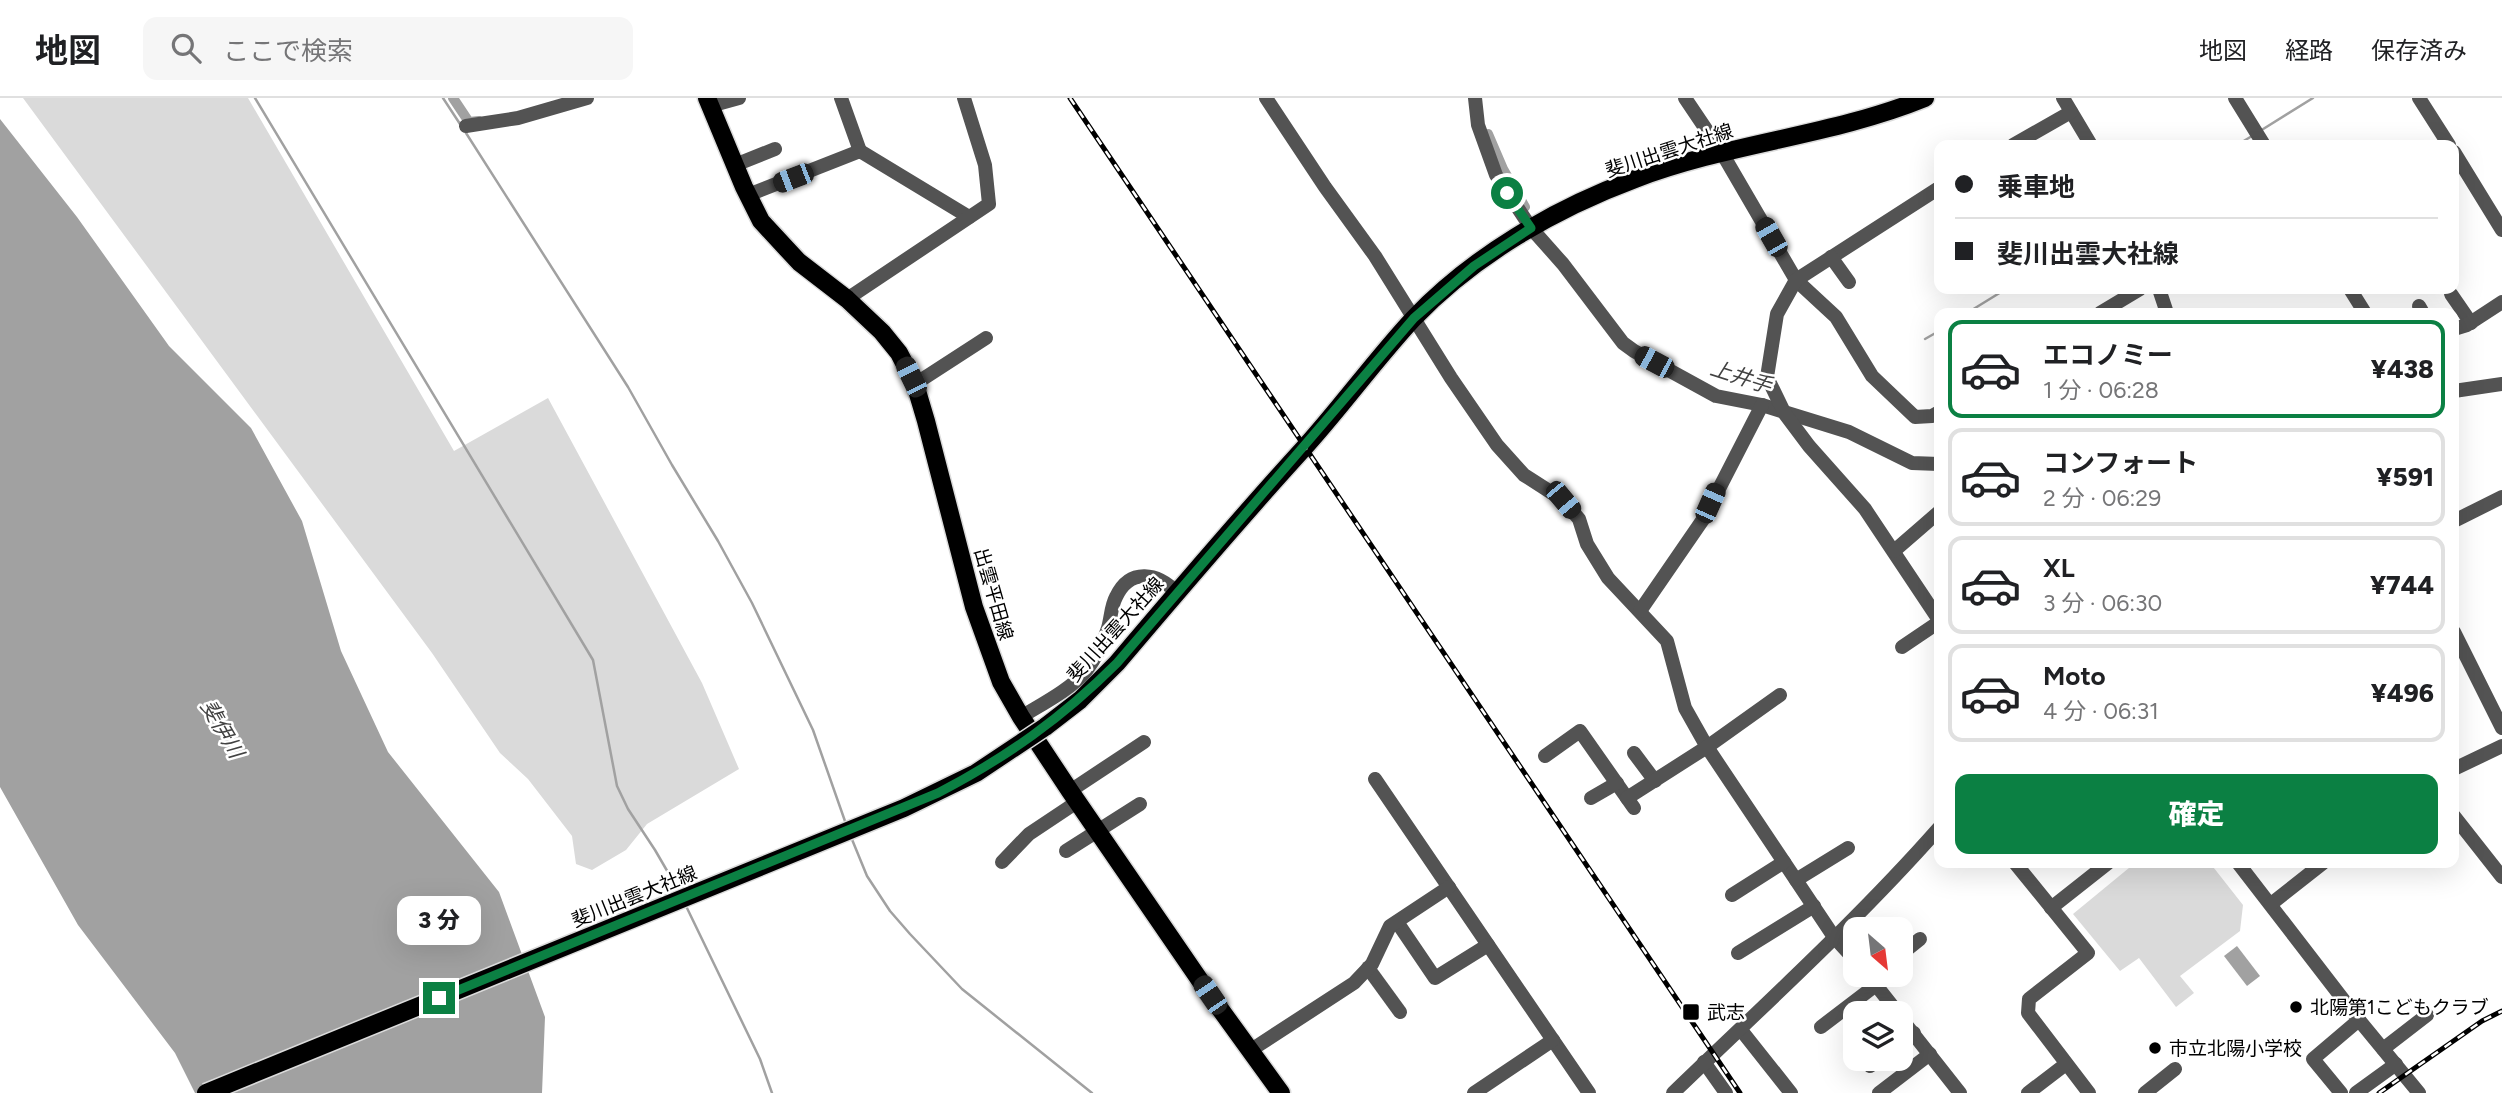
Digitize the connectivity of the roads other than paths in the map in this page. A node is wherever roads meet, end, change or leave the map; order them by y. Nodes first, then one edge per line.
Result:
1 (587, 98) edge
2 (739, 98) edge
3 (841, 98) edge
4 (964, 98) edge
5 (1266, 98) edge
6 (1475, 98) edge
7 (1685, 98) edge
8 (1925, 98) edge
9 (2063, 98) edge
10 (2235, 98) edge
11 (2419, 98) edge
12 (558, 102) edge
13 (709, 102) edge
14 (2071, 112) junction
15 (466, 126) dead end
16 (2022, 140) edge
17 (2088, 140) edge
18 (2261, 140) edge
19 (2446, 140) edge
20 (775, 149) dead end
21 (860, 151) junction
22 (1722, 153) junction
23 (2459, 160) edge
24 (735, 165) junction
25 (1934, 191) edge
26 (748, 195) junction
27 (969, 217) junction
28 (1531, 228) junction
29 (2502, 230) edge
30 (1831, 257) junction
31 (1796, 280) junction
32 (1849, 282) dead end
33 (2132, 294) edge
34 (2451, 294) dead end
35 (848, 299) junction
36 (2502, 302) edge
37 (2108, 308) edge
38 (1414, 318) junction
39 (2470, 323) junction
40 (2459, 328) edge
41 (986, 338) dead end
42 (915, 384) junction
43 (2502, 384) edge
44 (2459, 390) edge
45 (1762, 405) junction
46 (1785, 414) junction
47 (1934, 415) edge
48 (1934, 464) edge
49 (2502, 497) edge
50 (1934, 516) edge
51 (2459, 518) edge
52 (1894, 551) junction
53 (1177, 593) junction
54 (1640, 611) junction
55 (1934, 613) edge
56 (1934, 625) edge
57 (2459, 642) edge
58 (1902, 647) dead end
59 (1780, 695) dead end
60 (1021, 717) junction
61 (2502, 728) edge
62 (1144, 742) dead end
63 (2502, 746) edge
64 (1707, 747) junction
65 (1634, 752) dead end
66 (1545, 756) dead end
67 (2459, 767) edge
68 (1375, 779) dead end
69 (1655, 781) junction
70 (1617, 783) junction
71 (1074, 797) junction
72 (1591, 798) dead end
73 (1140, 804) dead end
74 (2459, 822) edge
75 (1098, 831) junction
76 (1934, 834) edge
77 (1848, 848) dead end
78 (1066, 851) dead end
79 (1002, 862) dead end
80 (1784, 862) junction
81 (2019, 868) edge
82 (2102, 868) edge
83 (2242, 868) edge
84 (2317, 868) edge
85 (2502, 877) edge
86 (1796, 880) junction
87 (1448, 887) junction
88 (1732, 895) dead end
89 (2271, 904) junction
90 (1814, 906) junction
91 (2051, 908) junction
92 (1397, 922) junction
93 (1834, 936) junction
94 (1920, 939) dead end
95 (1488, 945) junction
96 (1913, 945) edge
97 (1843, 946) edge
98 (1738, 953) dead end
99 (1368, 968) junction
100 (1864, 987) edge
101 (1400, 1012) dead end
102 (2427, 1015) dead end
103 (2359, 1020) junction
104 (1821, 1027) dead end
105 (1741, 1030) junction
106 (1914, 1033) edge
107 (1553, 1040) junction
108 (2383, 1049) junction
109 (1251, 1051) junction
110 (1930, 1054) junction
111 (1704, 1062) junction
112 (2066, 1064) junction
113 (2396, 1064) junction
114 (2175, 1069) dead end
115 (206, 1093) edge
116 (1282, 1093) edge
117 (1474, 1093) edge
118 (1589, 1093) edge
119 (1673, 1093) edge
120 (1726, 1093) edge
121 (1791, 1093) edge
122 (1879, 1093) edge
123 (1960, 1093) edge
124 (2028, 1093) edge
125 (2089, 1093) edge
126 (2145, 1093) edge
127 (2342, 1093) edge
128 (2356, 1093) edge
129 (2419, 1093) edge

1 - 12 street
2 - 13 street
3 - 21 street
4 - 27 street
5 - 38 street
6 - 28 street
7 - 22 street
8 - 22 main road, 斐川出雲大社線
9 - 14 street
10 - 18 street
11 - 19 street
12 - 15 street
13 - 24 main road, 出雲平田線
14 - 16 street
14 - 17 street
20 - 24 street
21 - 26 street
21 - 27 street
22 - 28 main road, 斐川出雲大社線
22 - 31 street
23 - 29 street
24 - 26 main road, 出雲平田線
25 - 30 street
26 - 35 main road, 出雲平田線
27 - 35 street
28 - 38 main road, 斐川出雲大社線
28 - 45 street
30 - 31 street
30 - 32 street
31 - 46 street
31 - 47 street
33 - 37 street
34 - 39 street
35 - 42 main road, 出雲平田線
36 - 39 street
38 - 53 main road, 斐川出雲大社線
38 - 54 street
39 - 40 street
41 - 42 street
42 - 60 main road, 出雲平田線
43 - 44 street
45 - 46 street
45 - 54 street
46 - 48 street
46 - 52 street
49 - 51 street
50 - 52 street
52 - 55 street
53 - 60 street
53 - 115 main road, 斐川出雲大社線, bridge
54 - 64 street
56 - 58 street
57 - 61 street
59 - 64 street
60 - 71 main road, 出雲平田線
62 - 71 street
63 - 67 street
64 - 69 street
64 - 80 street
65 - 69 street
66 - 70 street
68 - 87 street
69 - 70 street
70 - 72 street
71 - 75 main road, 出雲平田線
71 - 79 street
73 - 75 street
74 - 85 street
75 - 78 street
75 - 109 main road, 出雲平田線
76 - 93 street
77 - 86 street
80 - 86 street
80 - 88 street
81 - 91 street
82 - 91 street
83 - 89 street
84 - 89 street
86 - 90 street
87 - 92 street
87 - 95 street
89 - 103 street
90 - 93 street
90 - 98 street
91 - 112 street
92 - 95 street
92 - 99 street
93 - 97 street
93 - 105 street
94 - 96 street
95 - 107 street
99 - 101 street
99 - 109 street
100 - 104 street
102 - 108 street
103 - 108 street
103 - 127 street
105 - 111 street
105 - 121 street
106 - 110 street
107 - 117 street
107 - 118 street
108 - 113 street
109 - 116 main road, 出雲平田線
110 - 122 street
110 - 123 street
111 - 119 street
111 - 120 street
112 - 124 street
112 - 125 street
113 - 128 street
113 - 129 street
114 - 126 street

